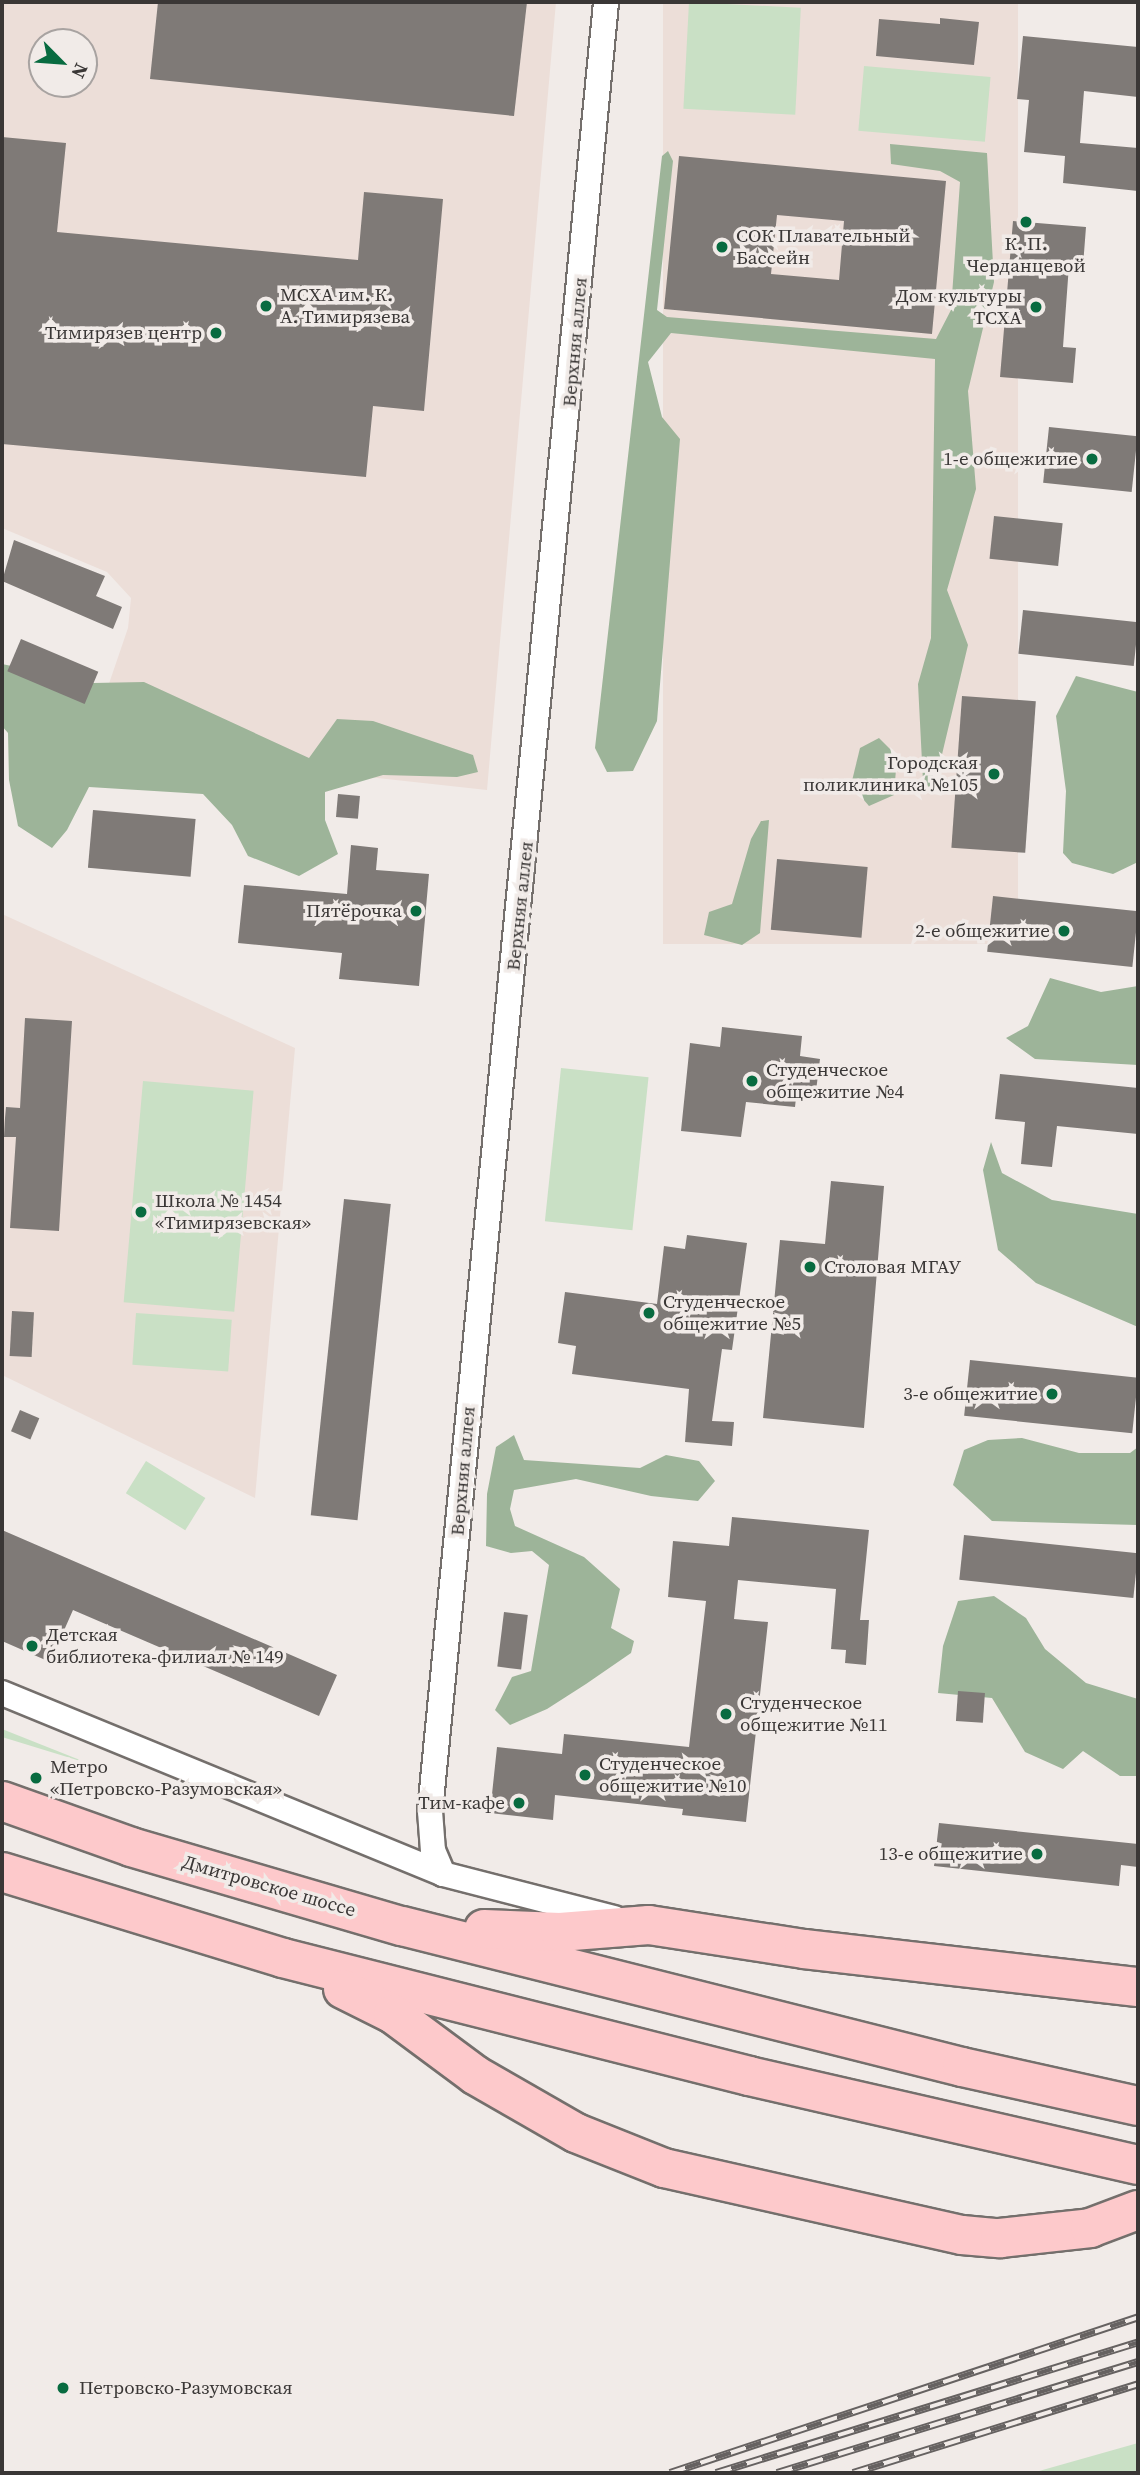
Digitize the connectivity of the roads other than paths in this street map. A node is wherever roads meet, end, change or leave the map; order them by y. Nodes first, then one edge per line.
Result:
1 (606, 2) edge
2 (2, 1693) edge
3 (2, 1801) edge
4 (430, 1811) junction
5 (394, 1856) junction
6 (2, 1872) edge
7 (443, 1874) junction
8 (402, 1926) junction
9 (649, 1926) junction
10 (282, 1958) junction
11 (1138, 1987) edge
12 (1138, 2106) edge
13 (1138, 2165) edge
14 (1138, 2210) edge

1 - 4 street, Верхняя аллея
2 - 5 street
3 - 8 main road, Дмитровское шоссе
4 - 5 street, Верхняя аллея
4 - 7 street, Верхняя аллея
5 - 7 street
6 - 10 main road
7 - 9 street
8 - 9 main road
8 - 12 main road, Дмитровское шоссе
9 - 11 main road
10 - 13 main road
10 - 14 main road

